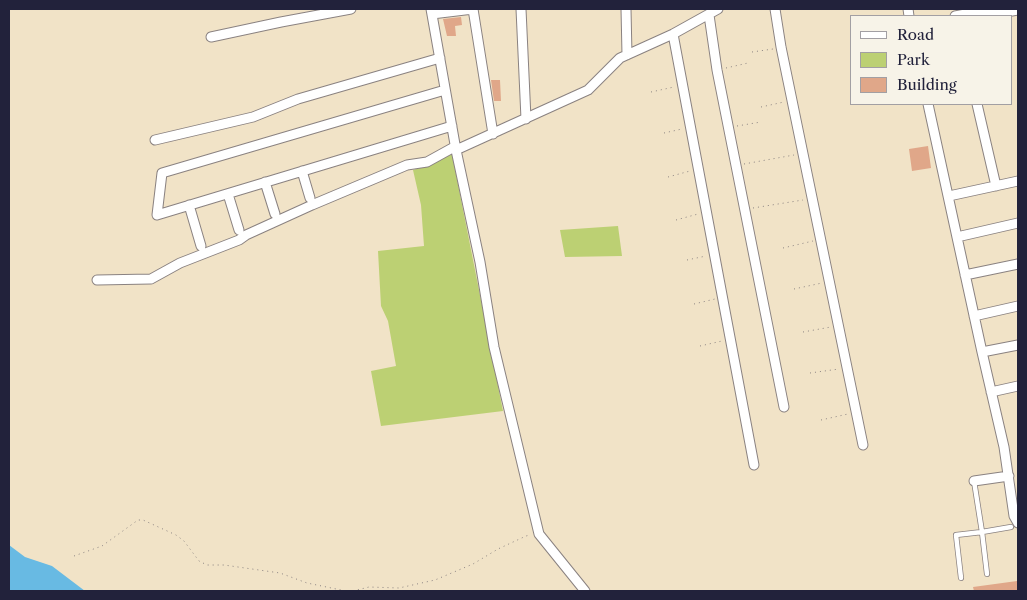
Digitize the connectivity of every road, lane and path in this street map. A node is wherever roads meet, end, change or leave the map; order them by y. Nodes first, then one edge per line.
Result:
1 (350, 9) edge
2 (521, 9) edge
3 (626, 9) edge
4 (718, 9) edge
5 (775, 9) edge
6 (1018, 10) edge
7 (432, 11) edge
8 (709, 14) junction
9 (960, 15) edge
10 (673, 34) junction
11 (211, 37) dead end
12 (782, 47) junction
13 (752, 52) dead end
14 (627, 55) junction
15 (440, 58) junction
16 (748, 64) dead end
17 (718, 70) junction
18 (682, 85) junction
19 (446, 90) junction
20 (651, 92) dead end
21 (792, 101) junction
22 (928, 105) edge
23 (977, 105) edge
24 (761, 107) dead end
25 (526, 119) junction
26 (761, 122) dead end
27 (452, 126) junction
28 (690, 127) junction
29 (729, 127) junction
30 (664, 133) dead end
31 (494, 134) junction
32 (155, 140) dead end
33 (456, 148) junction
34 (803, 153) junction
35 (736, 165) junction
36 (698, 170) junction
37 (302, 171) junction
38 (668, 177) dead end
39 (1018, 181) edge
40 (265, 182) junction
41 (996, 186) junction
42 (228, 194) junction
43 (949, 196) junction
44 (310, 198) dead end
45 (812, 198) junction
46 (189, 205) junction
47 (745, 210) junction
48 (706, 212) junction
49 (275, 214) dead end
50 (676, 220) dead end
51 (1018, 223) edge
52 (239, 230) dead end
53 (957, 237) junction
54 (821, 240) junction
55 (202, 246) dead end
56 (783, 248) dead end
57 (714, 255) junction
58 (687, 260) dead end
59 (1018, 264) edge
60 (965, 275) junction
61 (97, 280) dead end
62 (830, 282) junction
63 (794, 289) dead end
64 (723, 298) junction
65 (694, 304) dead end
66 (1018, 306) edge
67 (974, 316) junction
68 (839, 325) junction
69 (803, 332) dead end
70 (731, 339) junction
71 (1018, 345) edge
72 (700, 346) dead end
73 (982, 352) junction
74 (847, 368) junction
75 (810, 373) dead end
76 (1018, 386) edge
77 (992, 392) junction
78 (784, 407) dead end
79 (856, 412) junction
80 (821, 420) dead end
81 (863, 445) dead end
82 (754, 465) dead end
83 (1009, 476) junction
84 (974, 481) joint
85 (1015, 525) edge
86 (982, 532) junction
87 (538, 534) junction
88 (74, 556) dead end
89 (987, 574) dead end
90 (961, 578) dead end
91 (399, 588) junction
92 (346, 591) edge
93 (353, 591) edge
94 (399, 591) edge
95 (585, 591) edge

1 - 11 street
2 - 25 street
3 - 14 street
4 - 8 street
5 - 12 street
6 - 9 street
7 - 15 street
7 - 31 street
8 - 10 street
8 - 17 street
10 - 14 street
10 - 18 street
12 - 13 path
12 - 21 street
14 - 25 street
15 - 19 street
15 - 32 street
16 - 17 path
17 - 29 street
18 - 20 path
18 - 28 street
19 - 27 street
19 - 46 street
21 - 24 path
21 - 34 street
22 - 43 street
23 - 41 street
25 - 31 street
26 - 29 path
27 - 33 street
27 - 37 street
28 - 30 path
28 - 36 street
29 - 35 street
31 - 33 street
33 - 61 street
33 - 87 street
34 - 35 path
34 - 45 street
35 - 47 street
36 - 38 path
36 - 48 street
37 - 40 street
37 - 44 street
39 - 41 street
40 - 42 street
40 - 49 street
41 - 43 street
42 - 46 street
42 - 52 street
43 - 53 street
45 - 47 path
45 - 54 street
46 - 55 street
47 - 78 street
48 - 50 path
48 - 57 street
51 - 53 street
53 - 60 street
54 - 56 path
54 - 62 street
57 - 58 path
57 - 64 street
59 - 60 street
60 - 67 street
62 - 63 path
62 - 68 street
64 - 65 path
64 - 70 street
66 - 67 street
67 - 73 street
68 - 69 path
68 - 74 street
70 - 72 path
70 - 82 street
71 - 73 street
73 - 77 street
74 - 75 path
74 - 79 street
76 - 77 street
77 - 83 street
79 - 80 path
79 - 81 street
83 - 84 street
83 - 85 street
84 - 86 lane
85 - 86 lane
86 - 89 lane
86 - 90 lane
87 - 91 path
87 - 95 street
88 - 92 path
91 - 93 path
91 - 94 path

